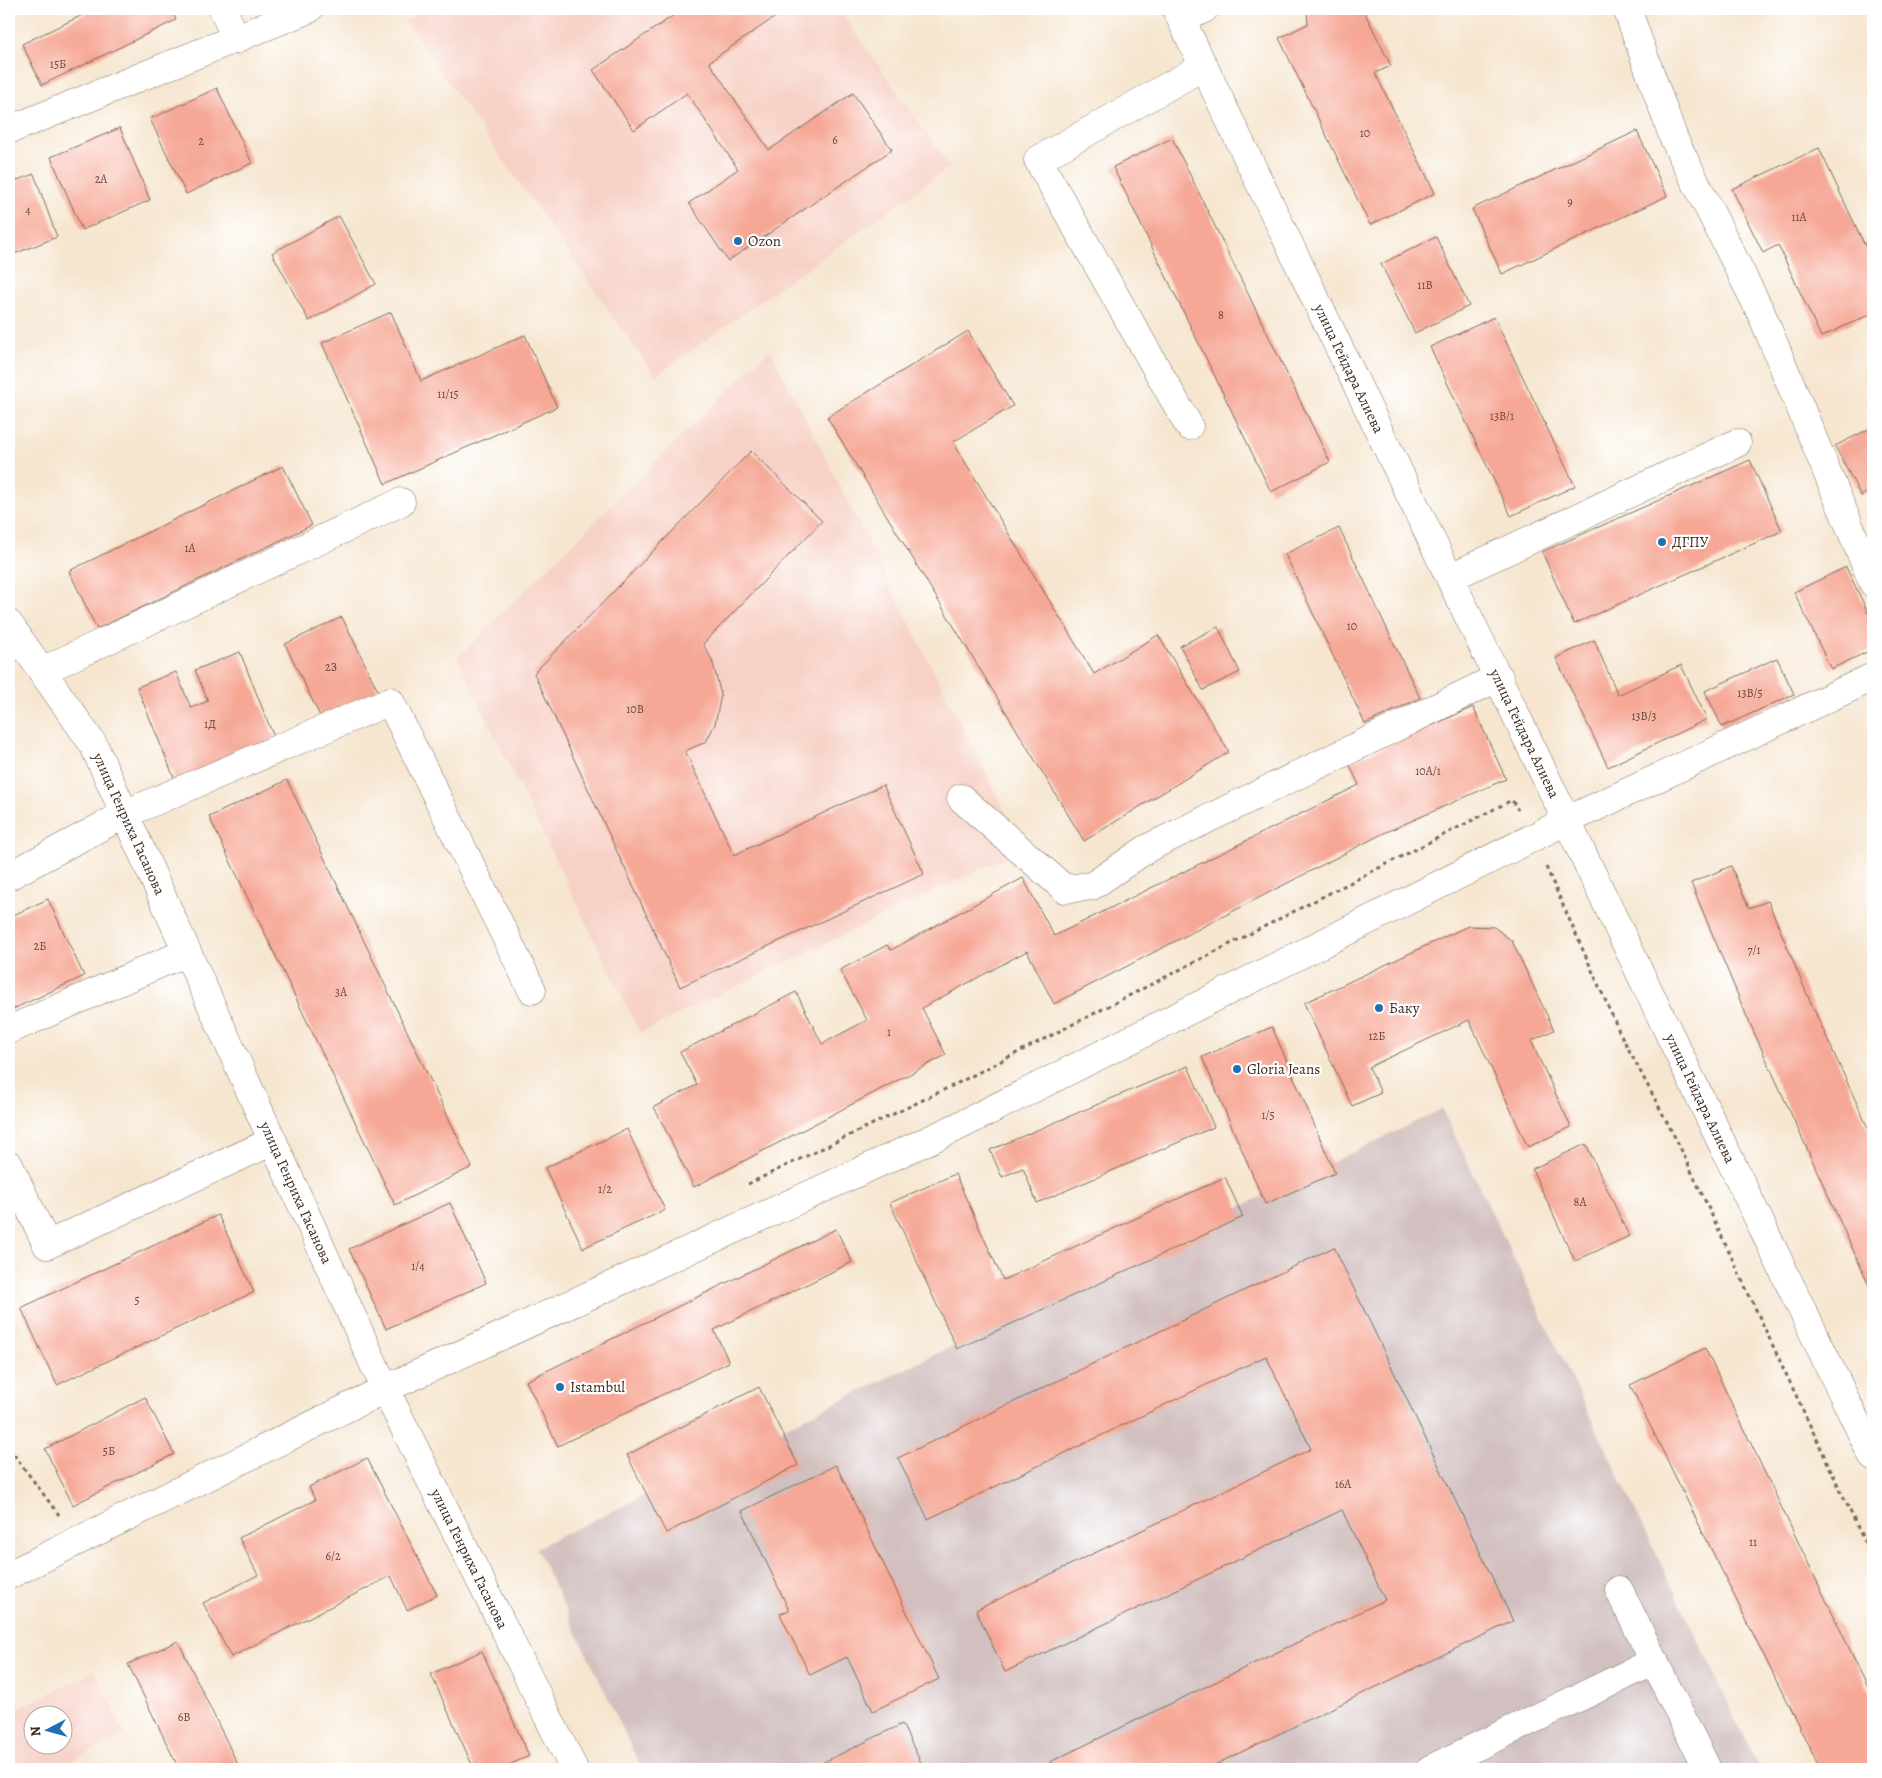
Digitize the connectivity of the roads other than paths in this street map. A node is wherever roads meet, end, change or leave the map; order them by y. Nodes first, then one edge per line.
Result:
1 (223, 9) edge
2 (309, 9) edge
3 (1627, 9) edge
4 (1187, 12) edge
5 (236, 40) junction
6 (1204, 66) junction
7 (9, 130) edge
8 (1189, 426) dead end
9 (1737, 443) dead end
10 (401, 502) dead end
11 (1451, 577) junction
12 (1873, 583) edge
13 (9, 624) edge
14 (42, 671) junction
15 (1499, 677) junction
16 (1873, 677) edge
17 (961, 798) dead end
18 (125, 814) junction
19 (1568, 820) junction
20 (9, 876) edge
21 (187, 952) junction
22 (532, 990) dead end
23 (9, 1030) edge
24 (273, 1141) junction
25 (9, 1165) edge
26 (386, 1389) junction
27 (1873, 1457) edge
28 (9, 1575) edge
29 (1619, 1590) dead end
30 (1654, 1661) junction
31 (574, 1769) edge
32 (1430, 1769) edge
33 (1708, 1769) edge

1 - 5 street
2 - 5 street
3 - 12 street
4 - 6 street, улица Гейдара Алиева
5 - 7 street
6 - 8 street
6 - 11 street, улица Гейдара Алиева
9 - 11 street
10 - 14 street
11 - 15 street, улица Гейдара Алиева
13 - 14 street, улица Генриха Гасанова
14 - 18 street, улица Генриха Гасанова
15 - 17 street
15 - 19 street, улица Гейдара Алиева
16 - 19 street
18 - 20 street
18 - 21 street, улица Генриха Гасанова
18 - 22 street
19 - 26 street
19 - 27 street, улица Гейдара Алиева
21 - 23 street
21 - 24 street, улица Генриха Гасанова
24 - 25 street
24 - 26 street, улица Генриха Гасанова
26 - 28 street
26 - 31 street, улица Генриха Гасанова
29 - 30 street
30 - 32 street
30 - 33 street

